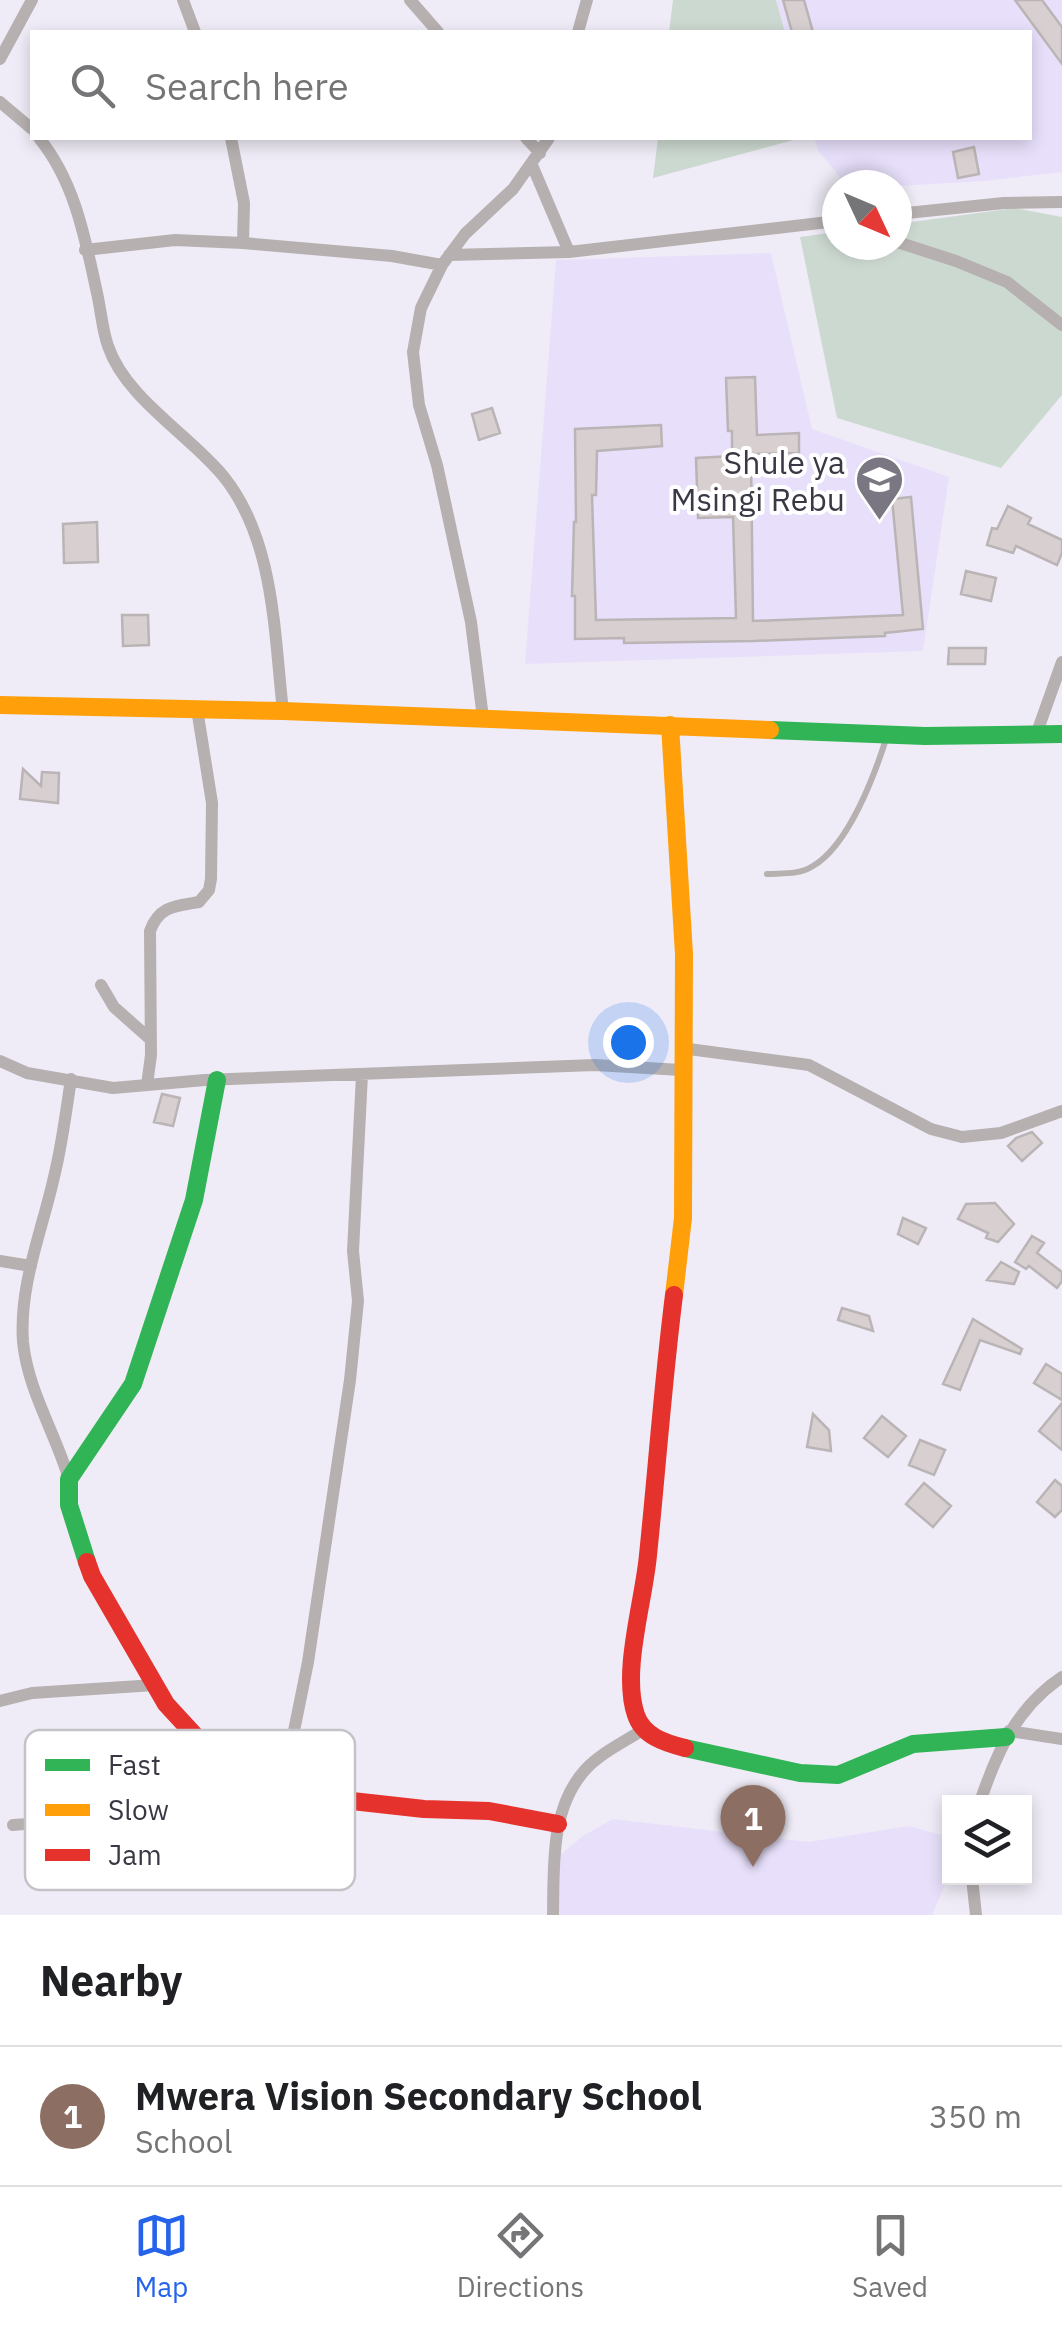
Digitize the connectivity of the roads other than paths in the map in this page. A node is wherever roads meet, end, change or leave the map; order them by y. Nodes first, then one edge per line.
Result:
1 (32, 0) edge
2 (183, 0) edge
3 (410, 0) edge
4 (587, 0) edge
5 (195, 30) edge
6 (436, 30) edge
7 (579, 30) edge
8 (0, 59) edge
9 (0, 102) edge
10 (30, 127) edge
11 (41, 140) edge
12 (231, 140) edge
13 (527, 140) edge
14 (548, 140) edge
15 (536, 159) junction
16 (1062, 202) edge
17 (912, 212) edge
18 (822, 223) edge
19 (243, 243) junction
20 (912, 247) edge
21 (86, 250) junction
22 (569, 252) junction
23 (446, 260) junction
24 (1062, 325) edge
25 (1062, 662) edge
26 (1, 706) edge
27 (197, 709) junction
28 (283, 711) junction
29 (483, 718) junction
30 (670, 725) junction
31 (1036, 734) junction
32 (1062, 734) edge
33 (888, 735) junction
34 (767, 874) dead end
35 (101, 985) dead end
36 (150, 1040) junction
37 (682, 1048) junction
38 (0, 1060) edge
39 (682, 1070) junction
40 (362, 1075) junction
41 (71, 1080) junction
42 (217, 1080) junction
43 (147, 1086) junction
44 (1062, 1111) edge
45 (0, 1261) edge
46 (31, 1266) junction
47 (69, 1479) junction
48 (1062, 1677) edge
49 (155, 1685) junction
50 (0, 1701) edge
51 (644, 1729) junction
52 (190, 1730) edge
53 (294, 1730) edge
54 (1008, 1734) junction
55 (1062, 1739) edge
56 (983, 1795) edge
57 (355, 1803) edge
58 (25, 1824) edge
59 (558, 1824) junction
60 (12, 1825) dead end
61 (973, 1885) edge
62 (553, 1915) edge
63 (976, 1915) edge

1 - 8 street
2 - 5 street
3 - 6 street
4 - 7 street
9 - 10 street
11 - 21 street
12 - 19 street
13 - 15 street
14 - 15 street
15 - 22 street
15 - 23 street
16 - 17 street
18 - 22 street
19 - 21 street
19 - 23 street
20 - 24 street
21 - 28 street
22 - 23 street
23 - 29 street
25 - 31 street
26 - 27 street
27 - 28 street
27 - 36 street
28 - 29 street
29 - 30 street
30 - 33 street
30 - 37 street
31 - 32 street
31 - 33 street
33 - 34 lane
35 - 36 street
36 - 43 street
37 - 39 street
37 - 44 street
38 - 41 street
39 - 40 street
39 - 51 street
40 - 42 street
40 - 53 street
41 - 43 street
41 - 46 street
42 - 43 street
42 - 47 street
45 - 46 street
46 - 47 street
47 - 49 street
48 - 54 street
49 - 50 street
49 - 52 street
51 - 54 street
51 - 59 street
54 - 55 street
54 - 56 street
57 - 59 street
58 - 60 street
59 - 62 street
61 - 63 street

